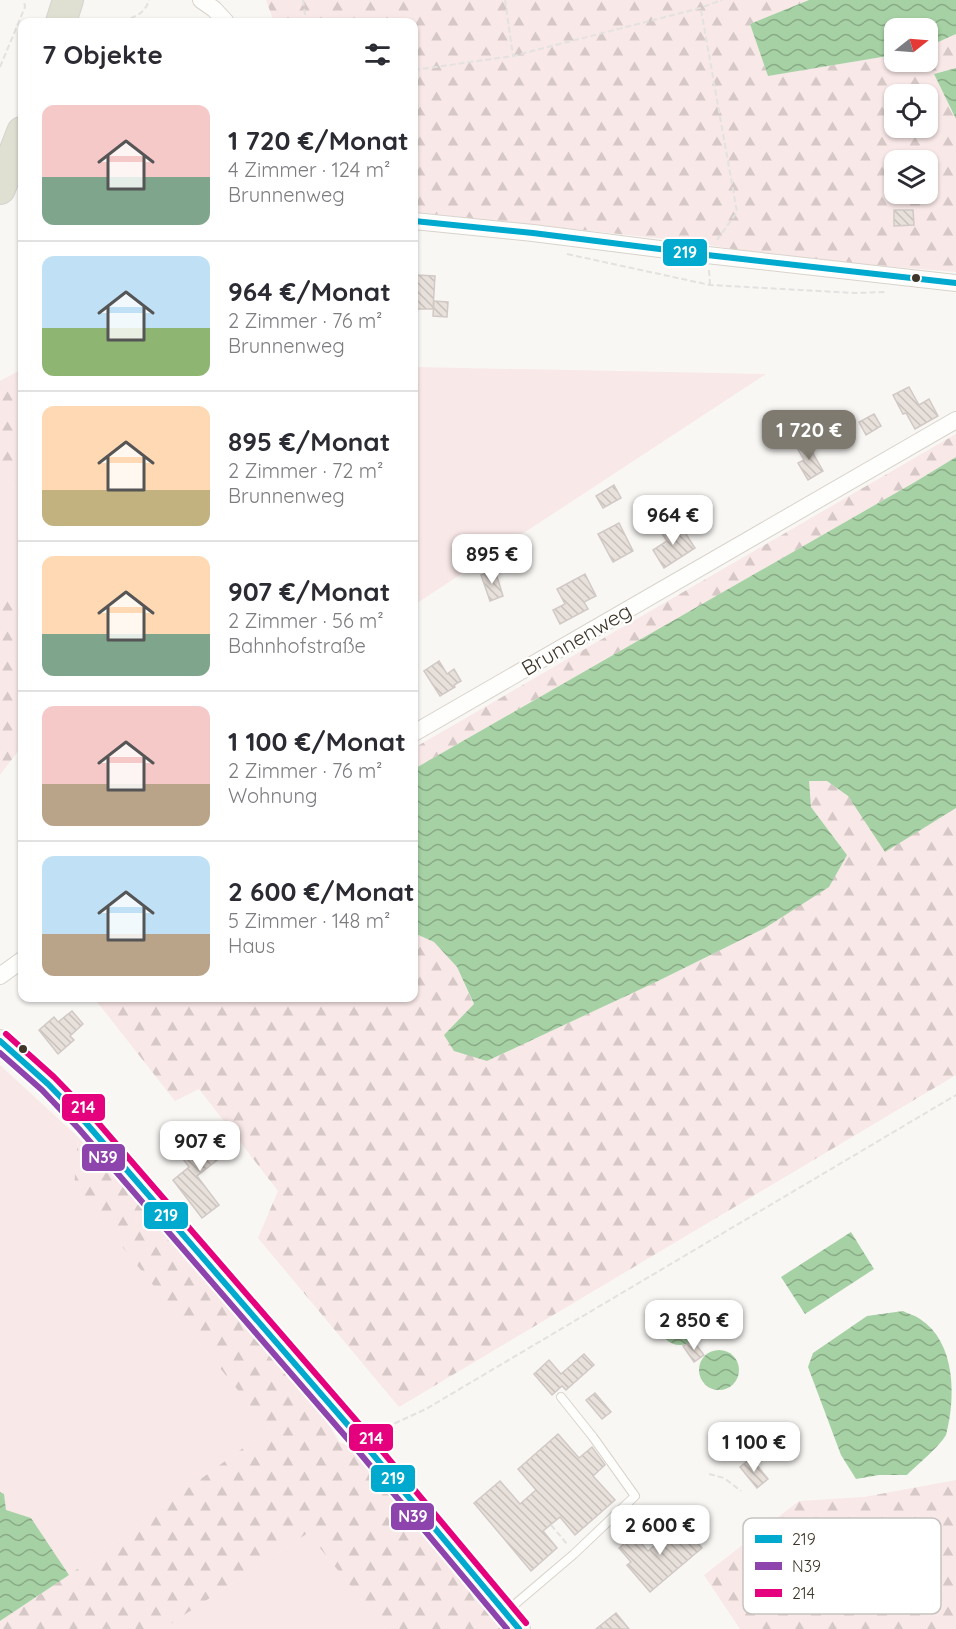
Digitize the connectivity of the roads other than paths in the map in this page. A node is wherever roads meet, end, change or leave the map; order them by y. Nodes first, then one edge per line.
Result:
1 (68, 0) edge
2 (201, 0) edge
3 (62, 18) edge
4 (222, 18) edge
5 (18, 142) edge
6 (0, 189) edge
7 (418, 221) edge
8 (956, 283) edge
9 (956, 420) edge
10 (418, 731) edge
11 (18, 963) edge
12 (0, 976) edge
13 (0, 1041) edge
14 (561, 1397) dead end
15 (512, 1621) edge

1 - 3 highway
2 - 4 street
5 - 6 highway
7 - 8 street
9 - 10 street, Brunnenweg
11 - 12 street
13 - 15 street
14 - 15 lane

